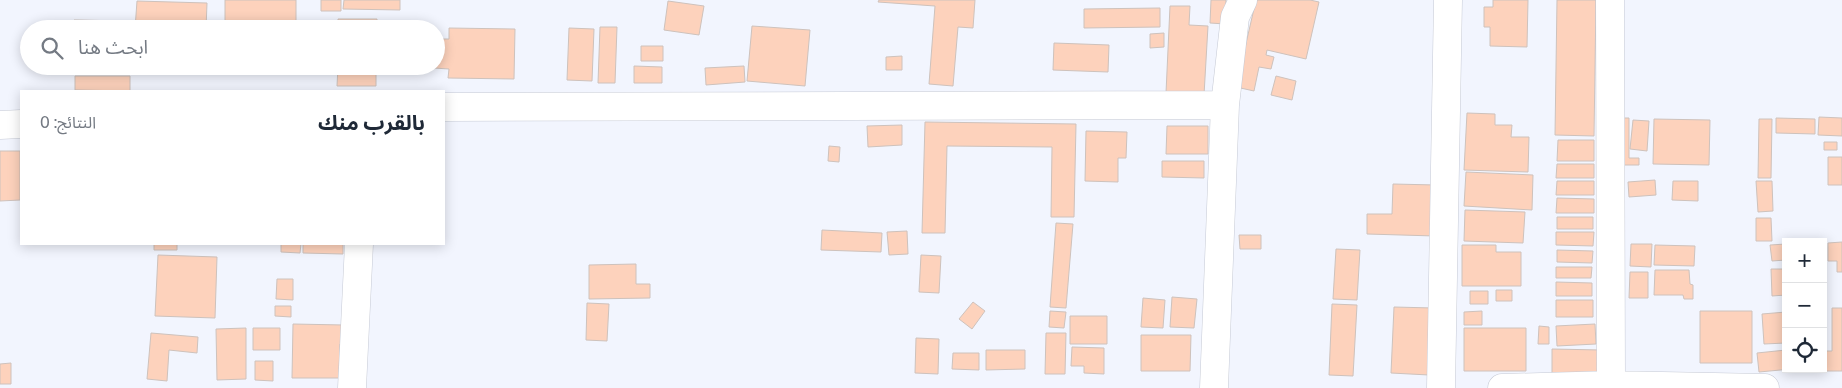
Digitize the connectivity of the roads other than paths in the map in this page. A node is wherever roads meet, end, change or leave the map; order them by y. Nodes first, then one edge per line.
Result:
1 (1243, 0) edge
2 (1448, 0) edge
3 (1610, 0) edge
4 (1225, 105) junction
5 (445, 107) edge
6 (20, 124) edge
7 (0, 125) edge
8 (359, 245) edge
9 (1611, 385) junction
10 (352, 388) edge
11 (1214, 388) edge
12 (1441, 388) edge
13 (1502, 388) edge
14 (1765, 388) edge

1 - 4 street
2 - 12 street
3 - 9 street
4 - 5 street
4 - 11 street
6 - 7 street
8 - 10 street
9 - 13 street
9 - 14 street

